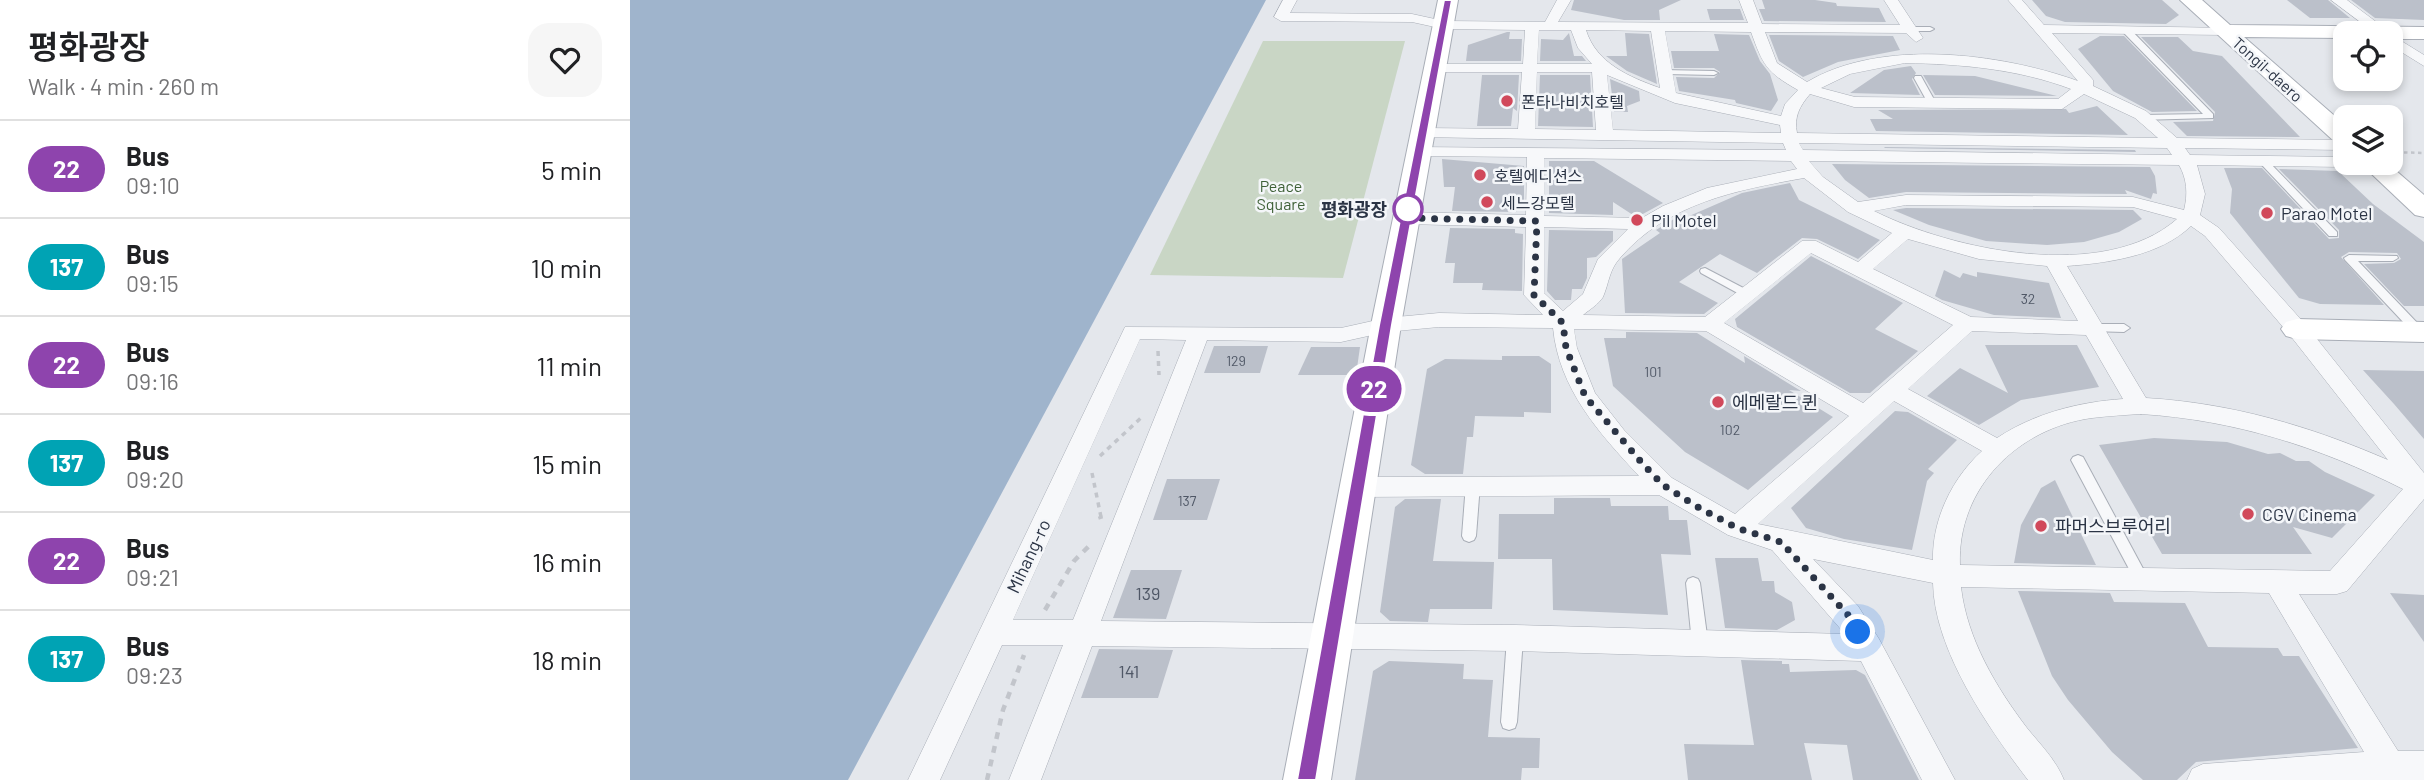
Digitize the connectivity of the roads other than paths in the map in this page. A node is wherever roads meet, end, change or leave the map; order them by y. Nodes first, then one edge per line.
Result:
1 (1290, 0) edge
2 (1332, 0) edge
3 (1448, 0) edge
4 (1564, 0) edge
5 (1746, 0) edge
6 (1891, 0) edge
7 (2015, 0) edge
8 (2190, 0) edge
9 (2217, 0) edge
10 (2338, 0) edge
11 (1325, 17) junction
12 (2367, 21) edge
13 (1444, 25) junction
14 (1532, 26) junction
15 (1549, 26) junction
16 (1577, 26) junction
17 (1657, 27) junction
18 (1758, 27) junction
19 (1908, 29) junction
20 (1930, 29) dead end
21 (2040, 29) junction
22 (2126, 30) junction
23 (2226, 31) junction
24 (2253, 32) junction
25 (2333, 33) edge
26 (2403, 33) edge
27 (2424, 33) edge
28 (2403, 47) edge
29 (2059, 50) junction
30 (1931, 59) junction
31 (2424, 62) edge
32 (1434, 68) junction
33 (1528, 68) junction
34 (1603, 68) junction
35 (2017, 69) junction
36 (1665, 72) junction
37 (1714, 73) dead end
38 (1918, 78) dead end
39 (1808, 89) junction
40 (2084, 89) junction
41 (1669, 95) junction
42 (1931, 103) junction
43 (2339, 105) edge
44 (2142, 118) junction
45 (2333, 127) edge
46 (1788, 130) junction
47 (1526, 135) junction
48 (1605, 136) junction
49 (1421, 142) junction
50 (2173, 143) junction
51 (2333, 145) edge
52 (1536, 153) junction
53 (1796, 156) junction
54 (2186, 160) junction
55 (2263, 161) junction
56 (2403, 161) edge
57 (2333, 162) edge
58 (1808, 172) junction
59 (2386, 175) edge
60 (2424, 178) edge
61 (1854, 208) junction
62 (2424, 209) edge
63 (2189, 217) junction
64 (1406, 218) junction
65 (1537, 221) junction
66 (1646, 224) junction
67 (1905, 232) junction
68 (2333, 234) dead end
69 (2393, 258) dead end
70 (2053, 260) junction
71 (1860, 270) junction
72 (1705, 271) dead end
73 (1748, 294) junction
74 (1563, 323) junction
75 (1710, 324) junction
76 (1967, 324) junction
77 (1386, 325) junction
78 (2094, 328) junction
79 (2124, 328) dead end
80 (2297, 329) junction
81 (2422, 333) edge
82 (1199, 334) junction
83 (1894, 391) junction
84 (2139, 406) junction
85 (1866, 415) junction
86 (1996, 448) junction
87 (2078, 460) dead end
88 (1473, 484) junction
89 (1663, 485) junction
90 (1357, 487) junction
91 (2422, 487) edge
92 (1737, 528) junction
93 (1469, 536) dead end
94 (1781, 542) junction
95 (1945, 574) junction
96 (2142, 580) junction
97 (2277, 582) junction
98 (1693, 583) dead end
99 (993, 632) junction
100 (1082, 634) junction
101 (1331, 638) junction
102 (1515, 638) junction
103 (1700, 643) junction
104 (1869, 648) junction
105 (1509, 722) dead end
106 (2390, 766) junction
107 (2424, 766) edge
108 (924, 780) edge
109 (1025, 780) edge
110 (1307, 780) edge
111 (1939, 780) edge
112 (2048, 780) edge
113 (2203, 780) edge

1 - 11 street
2 - 11 street
3 - 13 street
4 - 15 street
5 - 18 street
6 - 19 street
7 - 21 street
8 - 23 street, Tongil-daero
9 - 24 street, Tongil-daero
10 - 12 street
11 - 13 street
13 - 14 street
13 - 32 street
14 - 15 street
14 - 33 street
15 - 16 street
16 - 17 street
16 - 34 street
17 - 18 street
17 - 36 street
18 - 19 street
18 - 39 street
19 - 20 lane
19 - 30 street
21 - 22 street
21 - 29 street
22 - 23 street
22 - 44 lane
23 - 24 street
23 - 45 street, Tongil-daero
24 - 25 street
24 - 43 street, Tongil-daero
26 - 27 street
28 - 31 street
29 - 35 street
29 - 40 street
30 - 35 street
30 - 39 street
32 - 33 street
32 - 49 street
33 - 34 street
33 - 47 street
34 - 41 street
34 - 48 street
35 - 40 street
36 - 37 lane
36 - 41 street
38 - 42 lane
39 - 42 street
39 - 46 street
40 - 42 street
40 - 44 street
41 - 46 street
44 - 50 street
46 - 48 street
46 - 50 street
46 - 53 street
47 - 48 street
47 - 49 street
49 - 52 street
49 - 64 street
50 - 51 street
50 - 54 street
52 - 53 street
52 - 65 street
53 - 54 street
53 - 58 street
54 - 55 street
54 - 63 street
55 - 57 street
55 - 68 lane
56 - 60 street
58 - 61 street
58 - 66 street
59 - 62 street
61 - 63 street
61 - 67 street
63 - 70 street
63 - 80 street
64 - 65 street
64 - 77 street
65 - 66 street
65 - 74 street
66 - 74 street
67 - 70 street
67 - 71 street
69 - 81 lane
70 - 78 street
71 - 73 street
71 - 76 street
72 - 73 lane
73 - 75 street
74 - 75 street
74 - 77 street
74 - 89 street
75 - 85 street
76 - 78 street
76 - 83 street
77 - 82 street
77 - 90 street
78 - 79 lane
78 - 84 street
80 - 81 street
80 - 91 street
82 - 99 street, Mihang-ro
82 - 100 street
83 - 85 street
83 - 86 street
84 - 86 street
84 - 91 street
85 - 92 street
86 - 95 street
87 - 96 lane
88 - 89 street
88 - 90 street
88 - 93 lane
89 - 92 street
90 - 101 street
91 - 97 street
92 - 94 street
94 - 95 street
94 - 104 street
95 - 96 street
95 - 112 street
96 - 97 street
97 - 106 street
98 - 103 lane
99 - 100 street
99 - 108 street, Mihang-ro
100 - 101 street
100 - 109 street
101 - 102 street
101 - 110 street
102 - 103 street
102 - 105 lane
103 - 104 street
104 - 111 street
106 - 107 street
106 - 113 street

